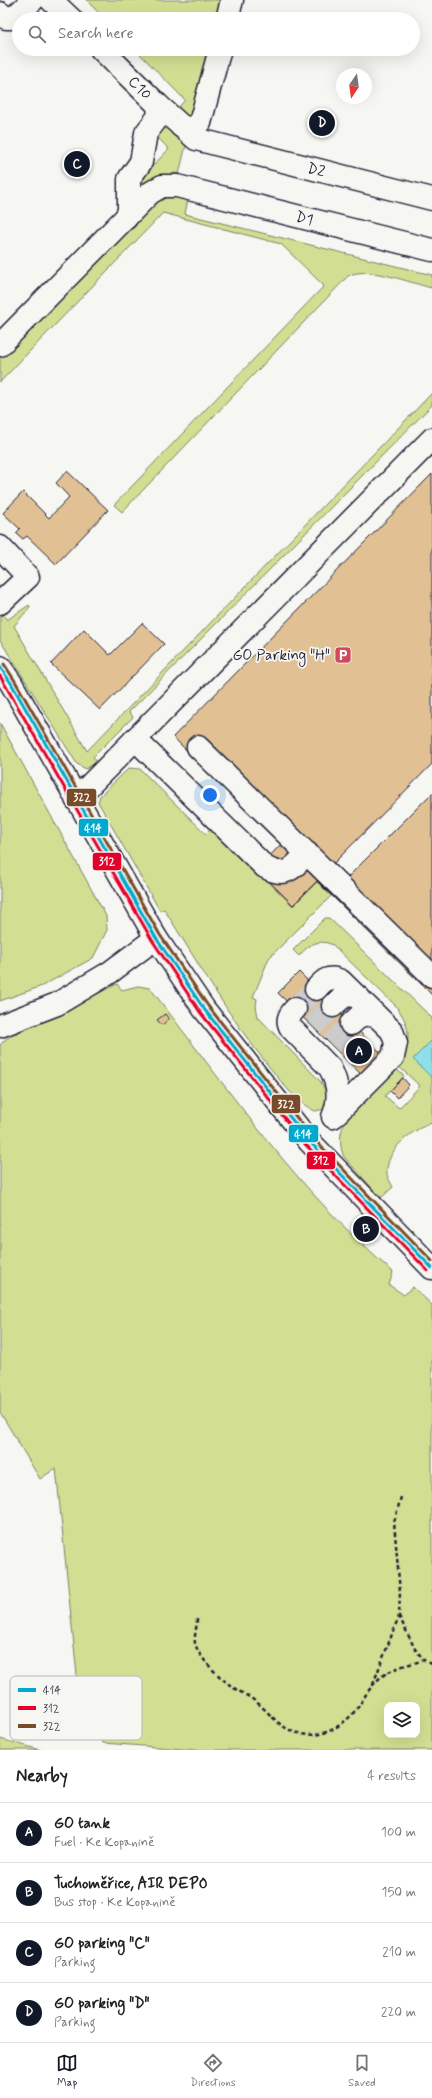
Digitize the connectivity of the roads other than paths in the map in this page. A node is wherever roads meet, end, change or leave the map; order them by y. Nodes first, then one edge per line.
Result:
1 (33, 0) edge
2 (51, 0) edge
3 (232, 0) edge
4 (21, 12) edge
5 (63, 12) edge
6 (229, 12) edge
7 (2, 15) edge
8 (12, 18) edge
9 (108, 56) edge
10 (218, 56) edge
11 (158, 105) junction
12 (181, 126) junction
13 (201, 141) joint
14 (432, 199) edge
15 (126, 218) junction
16 (432, 250) edge
17 (0, 345) edge
18 (432, 439) edge
19 (0, 548) edge
20 (0, 603) edge
21 (0, 666) edge
22 (135, 739) junction
23 (198, 747) dead end
24 (76, 799) junction
25 (307, 853) junction
26 (156, 938) junction
27 (432, 976) edge
28 (316, 988) tunnel mouth
29 (359, 998) junction
30 (333, 1006) tunnel mouth
31 (295, 1009) tunnel mouth
32 (376, 1016) junction
33 (351, 1024) tunnel mouth
34 (0, 1026) edge
35 (333, 1118) junction
36 (309, 1141) junction
37 (432, 1268) edge

1 - 4 street
2 - 5 street
3 - 6 street
7 - 8 street
9 - 11 street, C10
10 - 12 street
11 - 12 street, C10
11 - 15 street
12 - 13 street, C10
13 - 14 street, D2
15 - 16 street, D1
15 - 17 street
18 - 22 street
19 - 20 street
21 - 24 street
22 - 24 street
22 - 25 street
23 - 25 street
24 - 26 street
25 - 27 street
26 - 34 street
26 - 36 street
28 - 29 street
29 - 30 street
29 - 32 street
31 - 35 street
32 - 33 street
32 - 35 street
35 - 36 street
36 - 37 street

